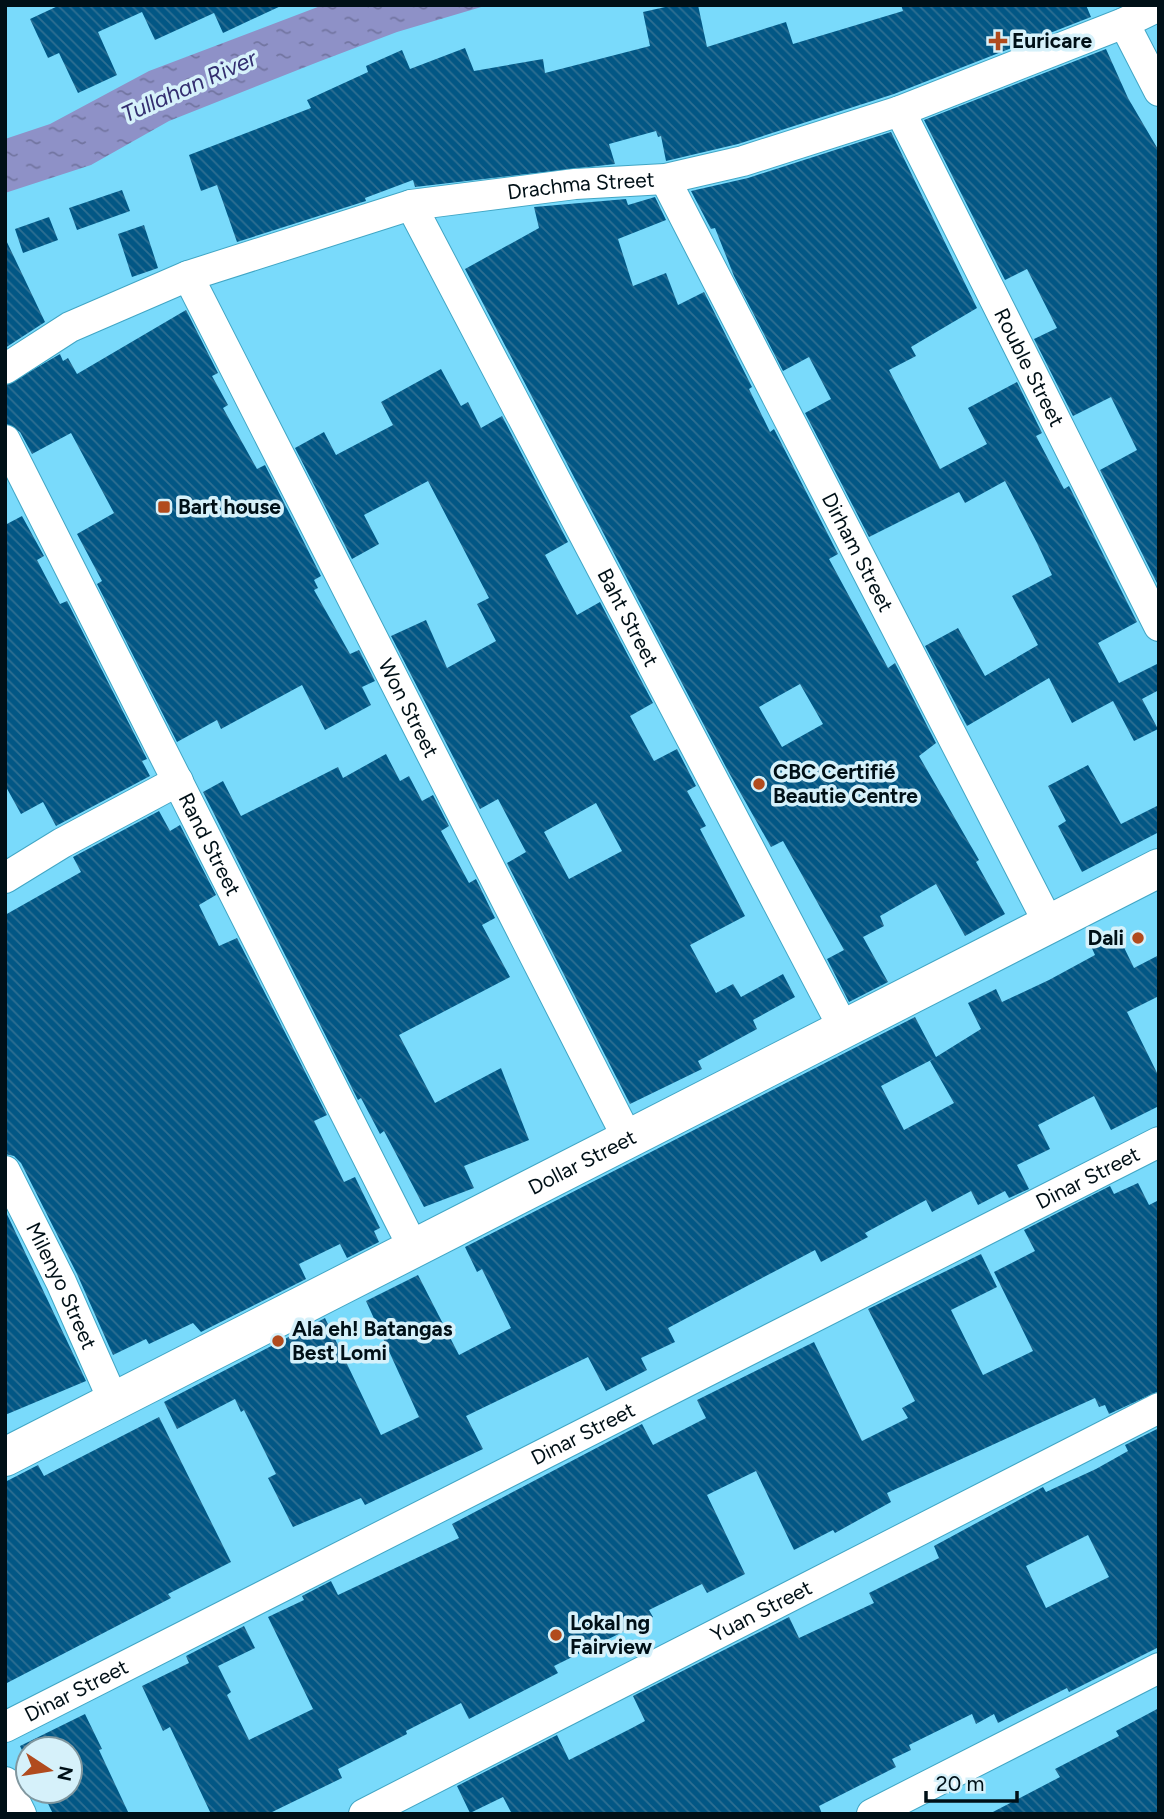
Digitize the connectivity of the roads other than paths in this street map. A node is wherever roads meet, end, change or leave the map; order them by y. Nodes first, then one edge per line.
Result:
1 (1159, 6) edge
2 (1124, 23) junction
3 (1159, 92) edge
4 (900, 111) junction
5 (665, 179) junction
6 (411, 205) junction
7 (188, 276) junction
8 (5, 369) edge
9 (5, 440) edge
10 (1159, 626) edge
11 (178, 781) junction
12 (1159, 868) edge
13 (5, 878) edge
14 (1049, 924) junction
15 (844, 1030) junction
16 (628, 1139) junction
17 (1159, 1142) edge
18 (5, 1171) edge
19 (414, 1249) junction
20 (114, 1402) junction
21 (1159, 1408) edge
22 (5, 1457) edge
23 (1159, 1668) edge
24 (5, 1727) edge
25 (5, 1782) edge
26 (21, 1814) edge
27 (364, 1814) edge
28 (872, 1814) edge

1 - 2 street, Drachma Street
2 - 3 street
2 - 4 street, Drachma Street
4 - 5 street, Drachma Street
4 - 10 street, Rouble Street
5 - 6 street, Drachma Street
5 - 14 street, Dirham Street
6 - 7 street, Drachma Street
6 - 15 street, Baht Street
7 - 8 street, Drachma Street
7 - 16 street, Won Street
9 - 11 street, Rand Street
11 - 13 street
11 - 19 street, Rand Street
12 - 14 street, Dollar Street
14 - 15 street, Dollar Street
15 - 16 street, Dollar Street
16 - 19 street, Dollar Street
17 - 24 street, Dinar Street
18 - 20 street, Milenyo Street
19 - 20 street, Dollar Street
20 - 22 street, Dollar Street
21 - 27 street, Yuan Street
23 - 28 street
25 - 26 street

